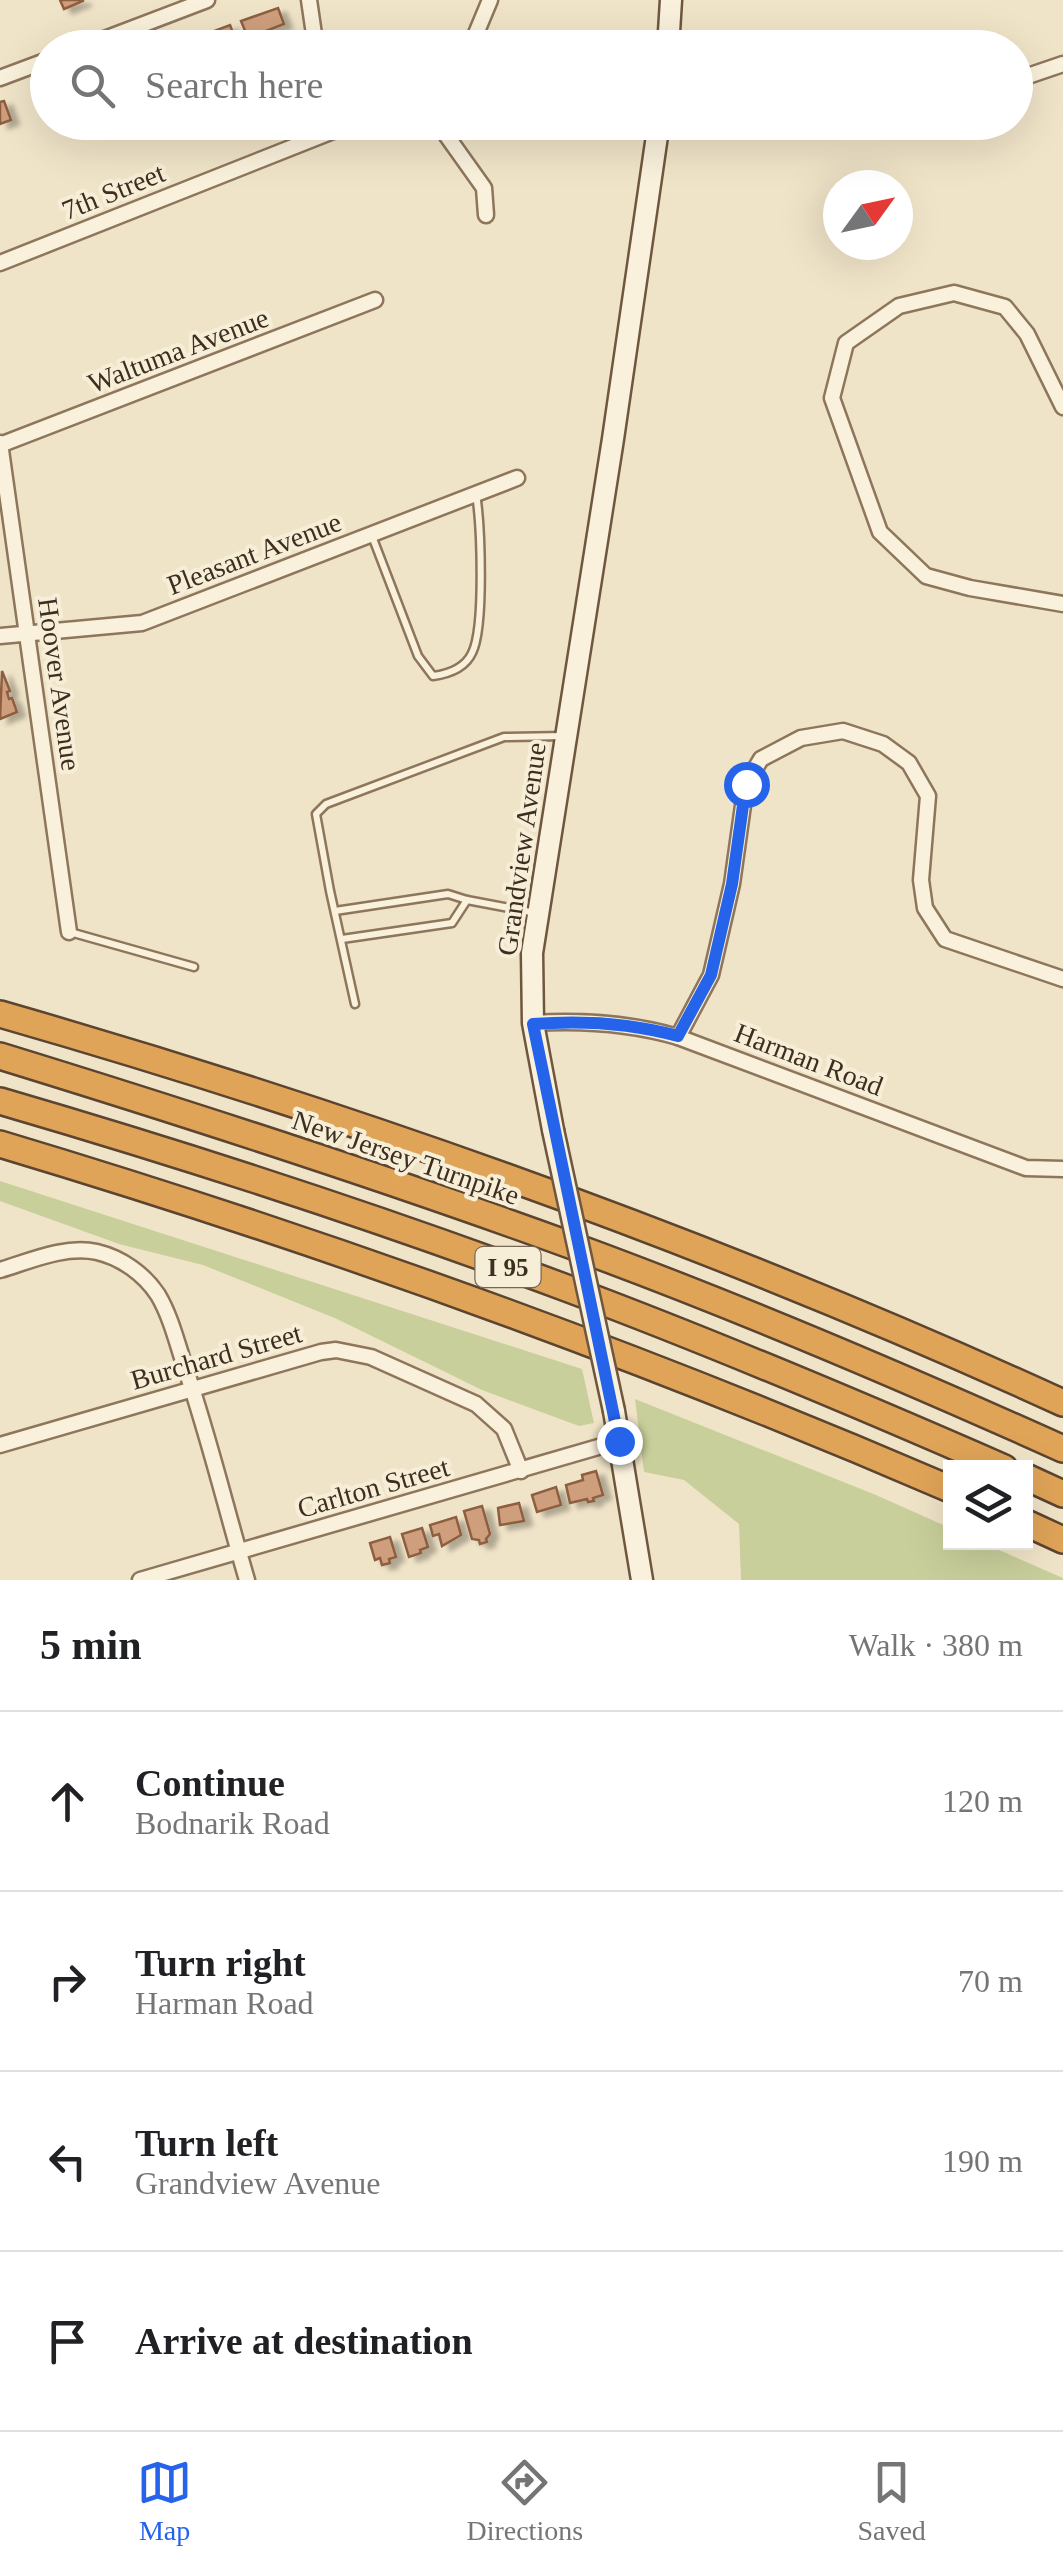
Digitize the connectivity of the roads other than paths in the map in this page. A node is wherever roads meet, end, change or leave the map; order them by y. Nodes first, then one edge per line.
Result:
1 (208, 0) edge
2 (309, 0) edge
3 (490, 0) edge
4 (671, 0) edge
5 (129, 30) edge
6 (313, 30) edge
7 (478, 30) edge
8 (669, 30) edge
9 (1063, 64) edge
10 (30, 67) edge
11 (1033, 74) edge
12 (0, 78) edge
13 (298, 140) edge
14 (451, 140) edge
15 (656, 140) edge
16 (486, 215) dead end
17 (0, 263) edge
18 (374, 300) dead end
19 (1063, 406) edge
20 (0, 444) edge
21 (517, 478) dead end
22 (476, 492) junction
23 (372, 534) junction
24 (1063, 604) edge
25 (28, 632) junction
26 (0, 636) edge
27 (565, 736) junction
28 (467, 900) junction
29 (335, 911) junction
30 (538, 913) junction
31 (70, 932) joint
32 (342, 940) junction
33 (194, 967) dead end
34 (1063, 979) edge
35 (355, 1004) dead end
36 (0, 1014) edge
37 (533, 1024) junction
38 (678, 1036) junction
39 (0, 1056) edge
40 (0, 1101) edge
41 (0, 1144) edge
42 (1063, 1169) edge
43 (0, 1270) edge
44 (192, 1389) junction
45 (1063, 1403) edge
46 (619, 1441) junction
47 (0, 1445) edge
48 (1063, 1449) edge
49 (986, 1460) edge
50 (521, 1470) junction
51 (1033, 1480) edge
52 (943, 1487) edge
53 (1063, 1494) edge
54 (1033, 1525) edge
55 (1063, 1540) edge
56 (238, 1552) junction
57 (140, 1580) edge
58 (247, 1580) edge
59 (642, 1580) edge

1 - 5 street
2 - 6 street
3 - 7 street
4 - 8 street
9 - 11 street
10 - 12 street
13 - 17 street, 7th Street
14 - 16 street
15 - 27 street, Grandview Avenue
18 - 20 street, Waltuma Avenue
19 - 24 street
20 - 25 street, Hoover Avenue
21 - 22 street, Pleasant Avenue
22 - 23 street, Pleasant Avenue
22 - 23 lane
23 - 25 street, Pleasant Avenue
25 - 26 street, Pleasant Avenue
25 - 31 street, Hoover Avenue
27 - 29 lane
27 - 30 street, Grandview Avenue
28 - 29 lane
28 - 30 lane
28 - 32 lane
29 - 32 lane
30 - 37 street, Grandview Avenue
31 - 33 lane
32 - 35 lane
34 - 38 street
36 - 45 highway, New Jersey Turnpike
37 - 38 street, Harman Road
37 - 46 street, Grandview Avenue, bridge
38 - 42 street, Harman Road
39 - 48 highway, New Jersey Turnpike / I 95
40 - 49 highway, I 95
41 - 52 highway, I 95
43 - 44 street
44 - 47 street, Burchard Street
44 - 50 street, Burchard Street
44 - 56 street
46 - 50 street, Carlton Street
46 - 59 street, Grandview Avenue
50 - 56 street, Carlton Street
51 - 53 highway
54 - 55 highway
56 - 57 street, Carlton Street
56 - 58 street

